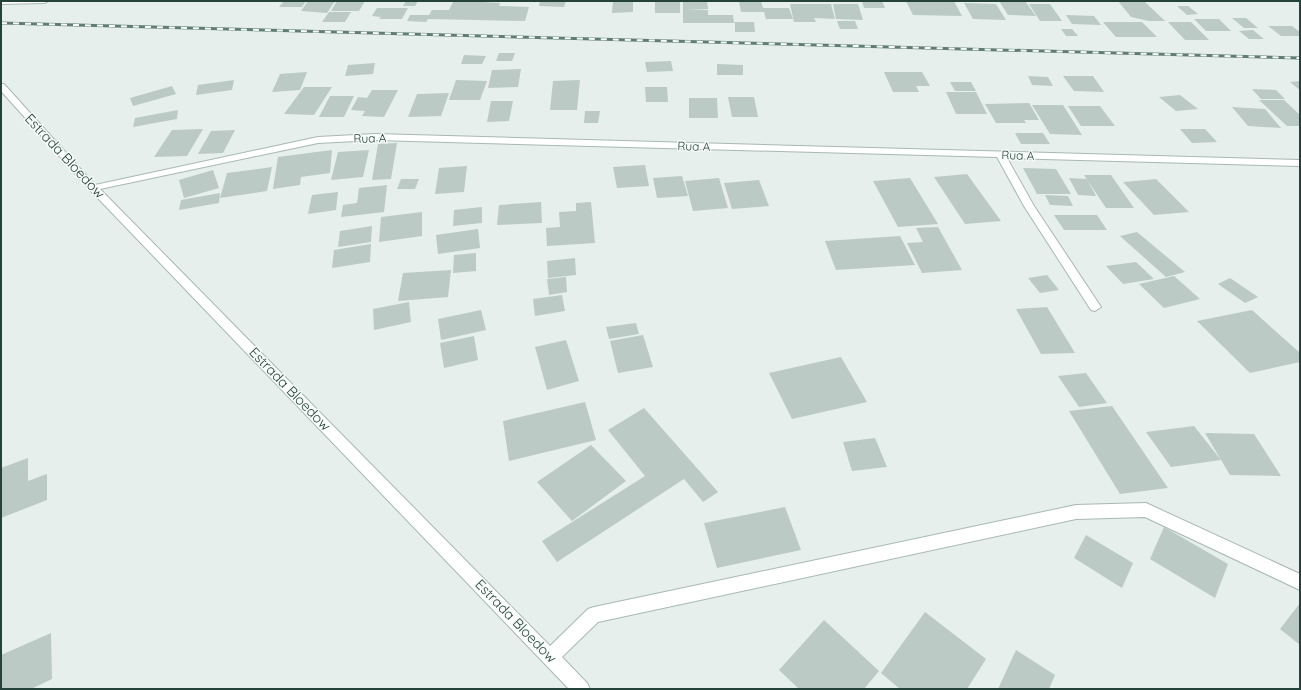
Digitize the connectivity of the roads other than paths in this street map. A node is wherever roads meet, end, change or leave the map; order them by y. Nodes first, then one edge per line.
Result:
1 (44, 1) edge
2 (1, 2) edge
3 (1, 86) edge
4 (1000, 154) junction
5 (1300, 163) edge
6 (93, 188) junction
7 (1095, 307) dead end
8 (1300, 582) edge
9 (550, 657) junction
10 (581, 689) edge

1 - 2 street
3 - 6 street, Estrada Bloedow
4 - 5 street, Rua A
4 - 6 street, Rua A
4 - 7 street
6 - 9 street, Estrada Bloedow
8 - 9 street
9 - 10 street, Estrada Bloedow

